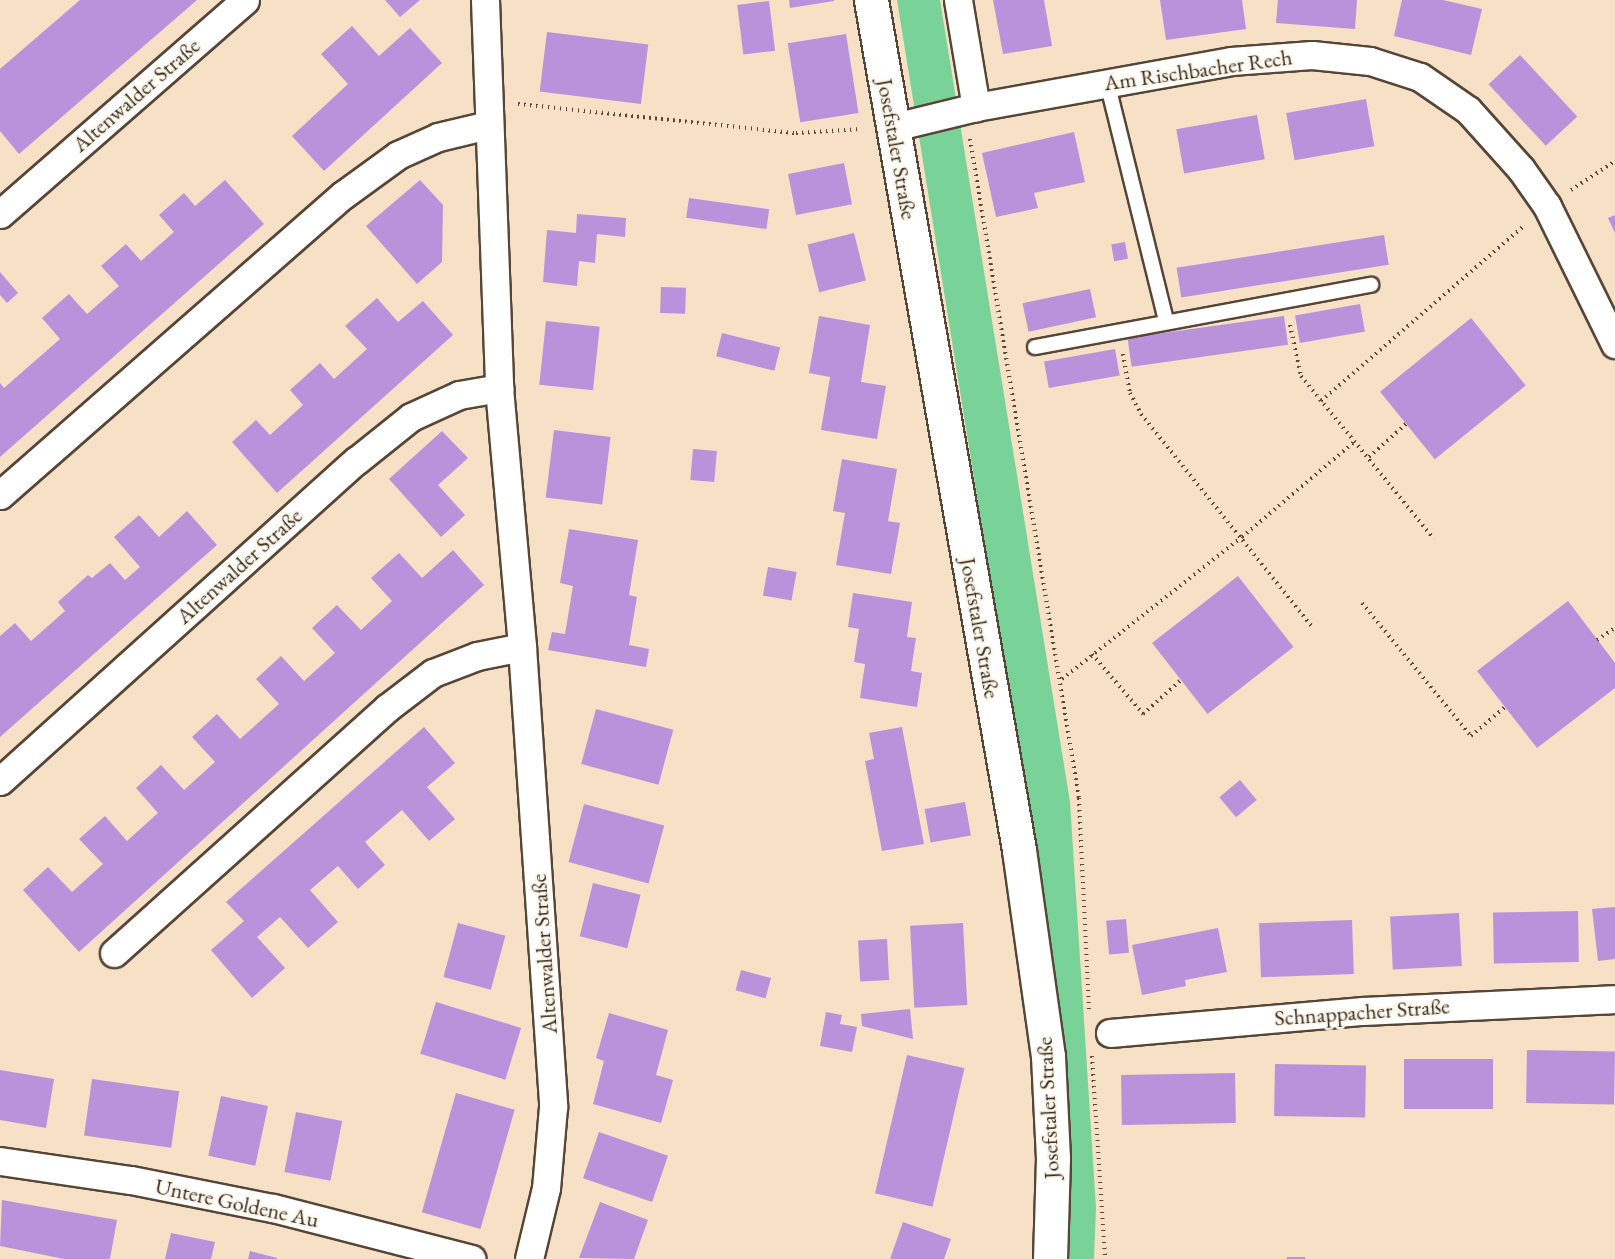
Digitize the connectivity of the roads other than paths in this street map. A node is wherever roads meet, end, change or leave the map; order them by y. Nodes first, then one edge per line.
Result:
1 (245, 0) edge
2 (485, 0) edge
3 (872, 0) edge
4 (958, 0) edge
5 (1107, 82) junction
6 (970, 108) junction
7 (488, 113) junction
8 (894, 127) junction
9 (0, 214) edge
10 (1371, 285) dead end
11 (1166, 321) junction
12 (1615, 344) edge
13 (1035, 347) dead end
14 (499, 388) junction
15 (0, 495) edge
16 (522, 647) junction
17 (0, 781) edge
18 (114, 953) dead end
19 (1615, 999) edge
20 (1100, 1041) road end
21 (0, 1161) edge
22 (472, 1259) edge
23 (529, 1259) edge
24 (1050, 1259) edge

1 - 9 street, Altenwalder Straße
2 - 7 street, Altenwalder Straße
3 - 8 street, Josefstaler Straße
4 - 6 street
5 - 6 street, Am Rischbacher Rech
5 - 11 lane
5 - 12 street, Am Rischbacher Rech
6 - 8 street, Am Rischbacher Rech
7 - 14 street, Altenwalder Straße
7 - 15 street
8 - 24 street, Josefstaler Straße
10 - 11 lane
11 - 13 lane
14 - 16 street, Altenwalder Straße
14 - 17 street, Altenwalder Straße
16 - 18 street
16 - 23 street, Altenwalder Straße
19 - 20 street, Schnappacher Straße
21 - 22 street, Untere Goldene Au

